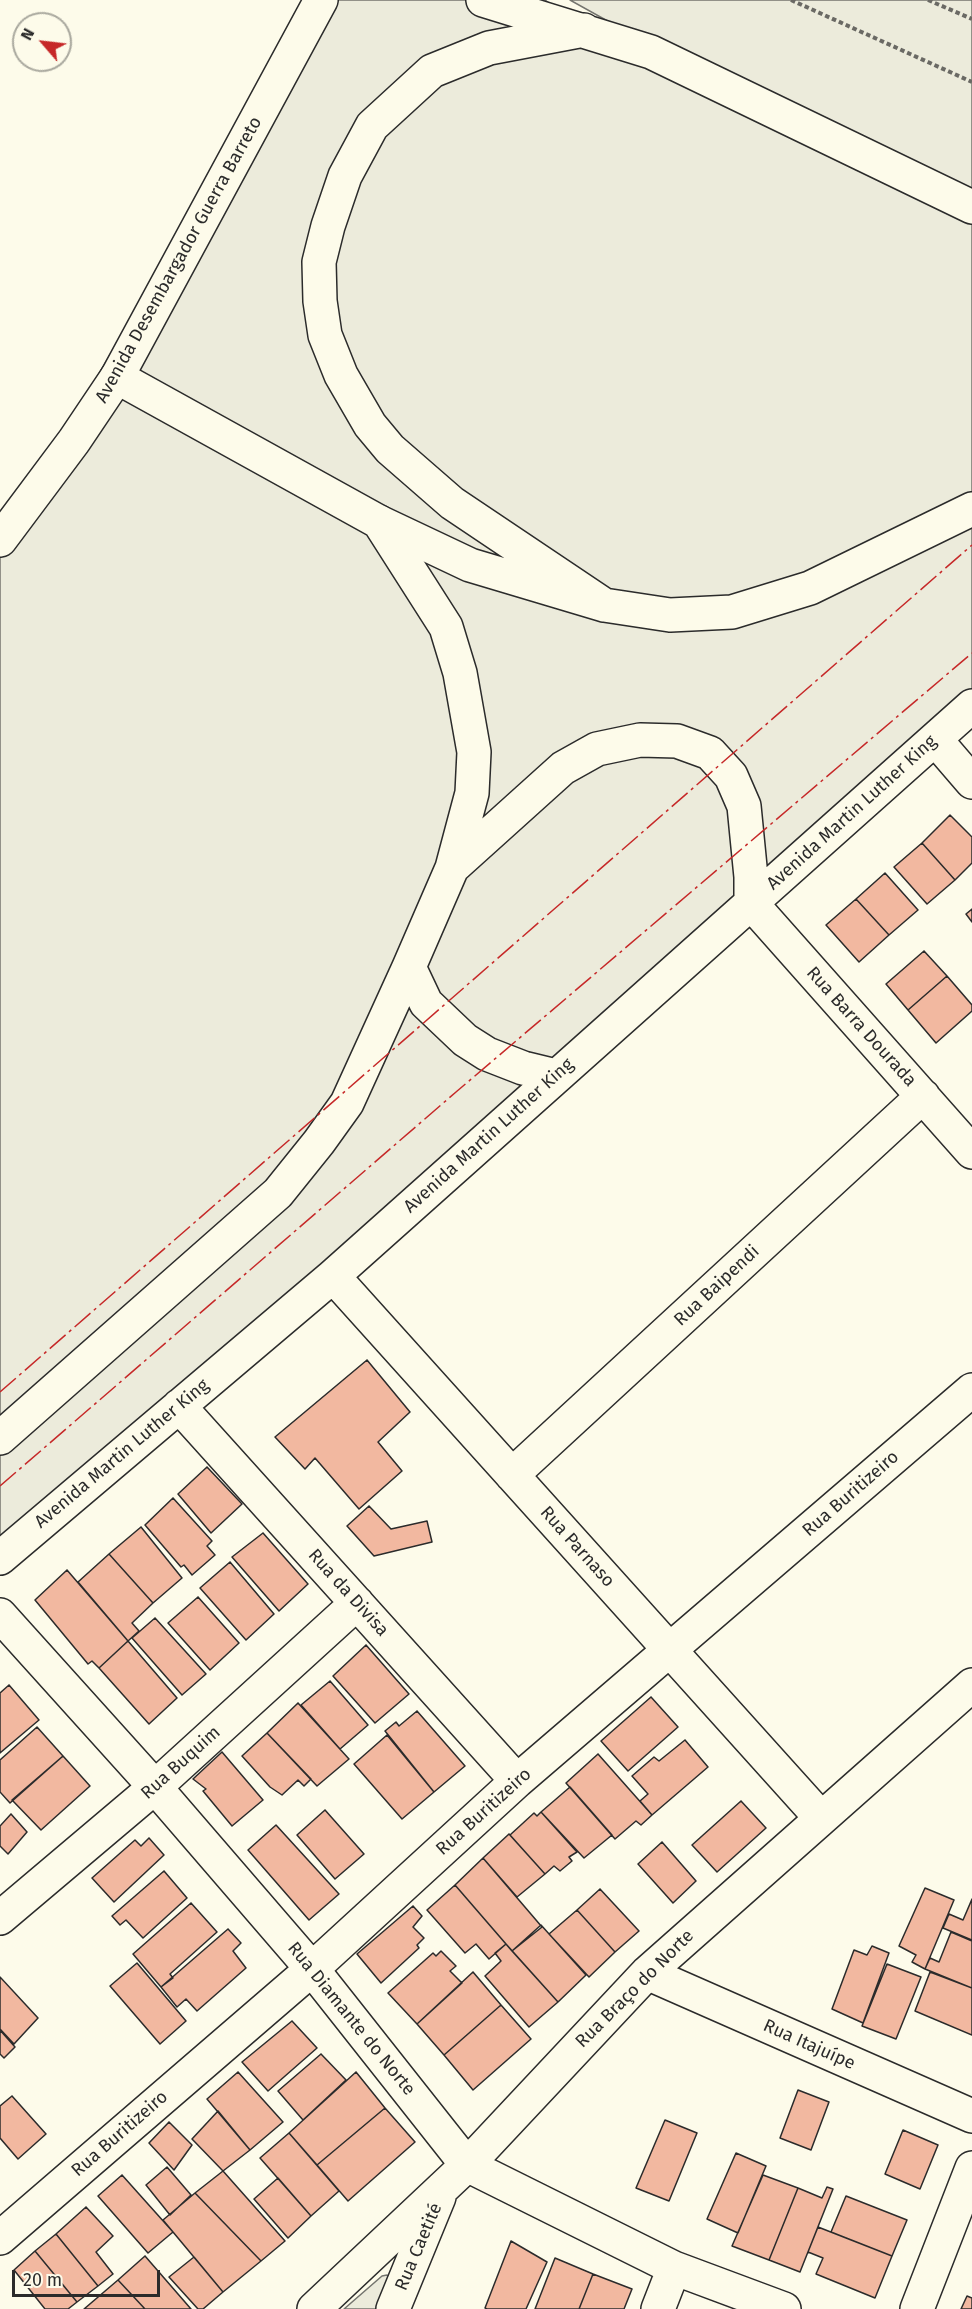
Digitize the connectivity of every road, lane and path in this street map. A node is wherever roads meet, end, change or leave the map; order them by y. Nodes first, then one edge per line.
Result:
1 (321, 0) edge
2 (483, 0) edge
3 (543, 0) edge
4 (791, 0) edge
5 (928, 0) edge
6 (972, 19) edge
7 (576, 27) junction
8 (972, 82) edge
9 (972, 207) edge
10 (117, 377) junction
11 (972, 509) edge
12 (379, 522) junction
13 (0, 540) edge
14 (604, 605) junction
15 (972, 706) edge
16 (935, 739) junction
17 (972, 782) edge
18 (452, 868) junction
19 (751, 903) junction
20 (409, 967) junction
21 (556, 1076) junction
22 (923, 1096) junction
23 (972, 1152) edge
24 (333, 1276) junction
25 (972, 1390) edge
26 (179, 1406) junction
27 (0, 1438) edge
28 (512, 1475) junction
29 (0, 1558) edge
30 (357, 1603) junction
31 (0, 1615) edge
32 (669, 1650) junction
33 (972, 1685) edge
34 (517, 1781) junction
35 (155, 1786) junction
36 (821, 1818) junction
37 (0, 1918) edge
38 (312, 1969) junction
39 (647, 1973) junction
40 (972, 2116) edge
41 (972, 2168) edge
42 (455, 2175) junction
43 (0, 2238) edge
44 (674, 2268) junction
45 (314, 2309) edge
46 (393, 2309) edge
47 (658, 2309) edge
48 (784, 2309) edge
49 (917, 2309) edge

1 - 10 main road, Avenida Desembargador Guerra Barreto
2 - 7 main road
3 - 7 main road
4 - 8 path
5 - 6 path
7 - 9 main road
7 - 14 main road
10 - 12 main road
10 - 13 main road, Avenida Desembargador Guerra Barreto
11 - 14 main road
12 - 14 main road
12 - 18 main road
15 - 16 main road, Avenida Martin Luther King
16 - 17 main road
16 - 19 main road, Avenida Martin Luther King
18 - 19 main road
18 - 20 main road
19 - 21 main road, Avenida Martin Luther King
19 - 22 main road, Rua Barra Dourada
20 - 21 main road
20 - 27 main road
21 - 24 main road, Avenida Martin Luther King
22 - 23 main road, Rua Barra Dourada
22 - 28 main road, Rua Baipendi
24 - 26 main road, Avenida Martin Luther King
24 - 28 main road, Rua Parnaso
25 - 32 main road, Rua Buritizeiro
26 - 29 main road, Avenida Martin Luther King
26 - 30 main road, Rua da Divisa
28 - 32 main road, Rua Parnaso
30 - 34 main road, Rua da Divisa
30 - 35 main road, Rua Buquim
31 - 35 main road, Rua Diamante do Norte
32 - 34 main road, Rua Buritizeiro
32 - 36 main road, Rua Parnaso
33 - 36 main road, Rua Braço do Norte
34 - 38 main road, Rua Buritizeiro
35 - 37 main road, Rua Buquim
35 - 38 main road, Rua Diamante do Norte
36 - 39 main road, Rua Braço do Norte
38 - 42 main road, Rua Diamante do Norte
38 - 43 main road, Rua Buritizeiro
39 - 40 main road, Rua Itajuípe
39 - 42 main road, Rua Braço do Norte
41 - 49 main road
42 - 44 main road, Rua Diamante do Norte
42 - 45 main road, Rua Braço do Norte
42 - 46 main road, Rua Caetité
44 - 47 main road
44 - 48 main road, Rua Diamante do Norte

